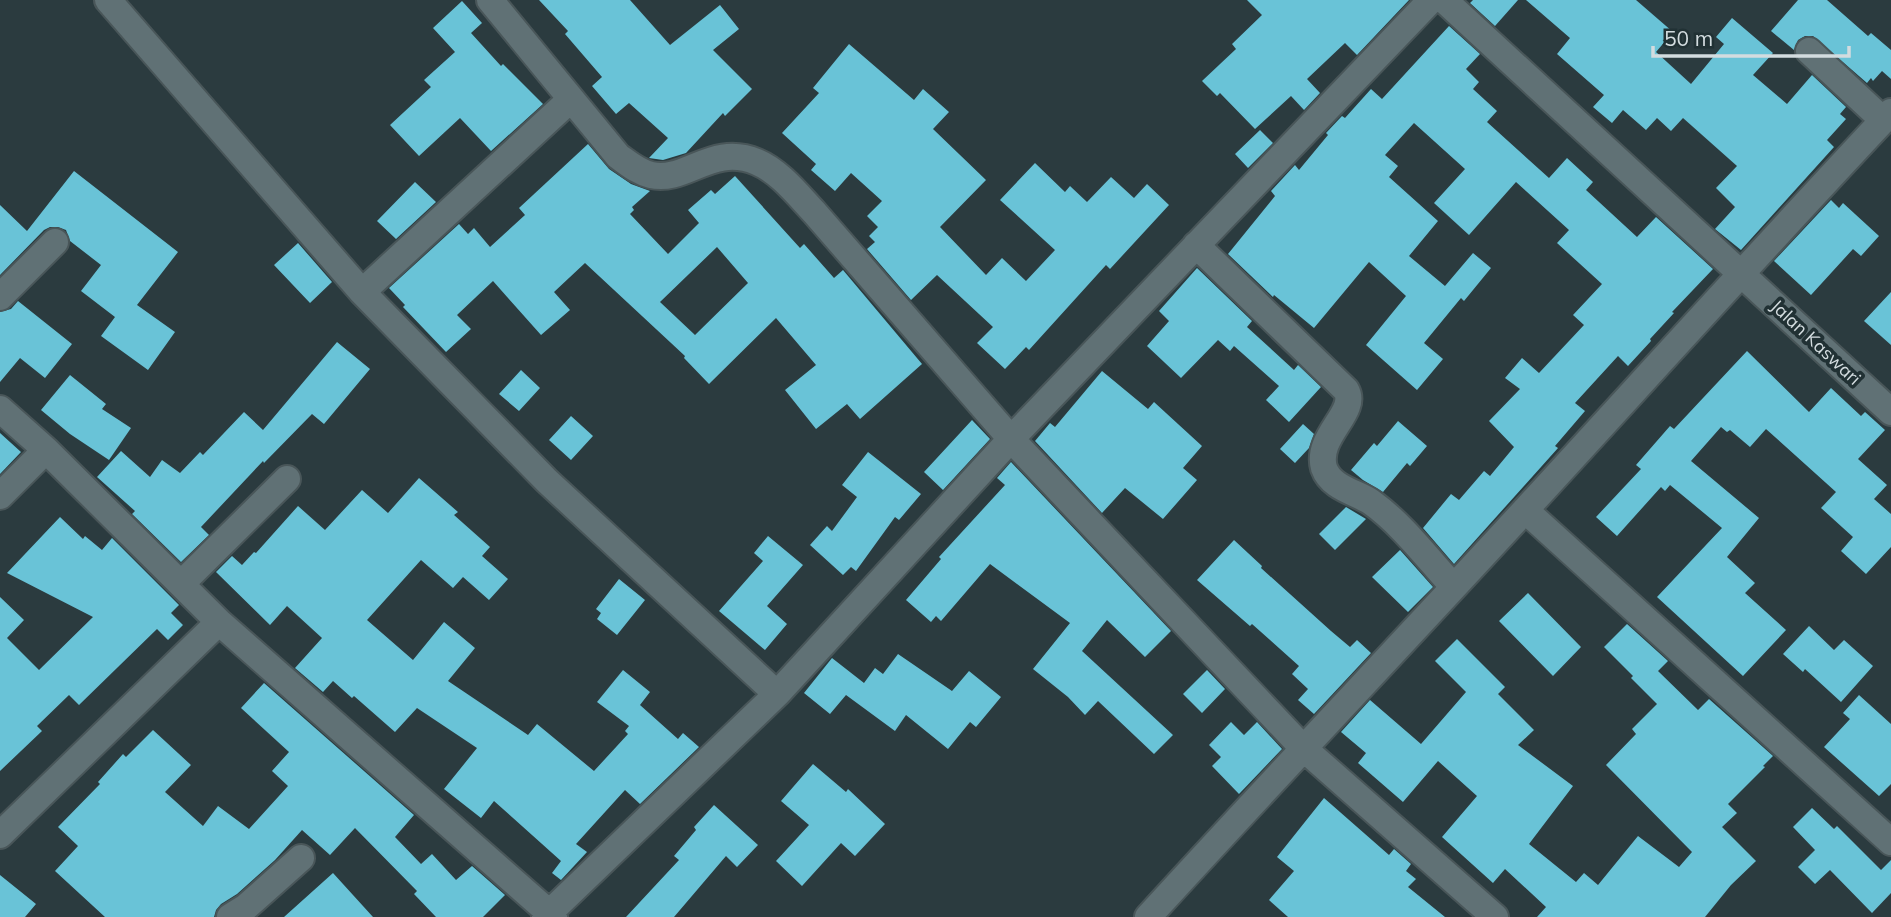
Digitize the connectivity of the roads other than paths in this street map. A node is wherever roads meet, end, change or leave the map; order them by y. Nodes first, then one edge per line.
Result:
1 (108, 0) edge
2 (489, 0) edge
3 (1431, 0) edge
4 (1444, 0) edge
5 (1809, 51) dead end
6 (570, 100) junction
7 (1887, 116) edge
8 (55, 242) dead end
9 (1196, 246) junction
10 (1740, 272) junction
11 (362, 292) junction
12 (0, 297) edge
13 (0, 409) edge
14 (1891, 412) edge
15 (1011, 439) junction
16 (46, 450) junction
17 (287, 479) dead end
18 (0, 496) edge
19 (1525, 510) junction
20 (181, 584) junction
21 (1453, 586) junction
22 (219, 622) junction
23 (777, 694) junction
24 (1302, 747) junction
25 (0, 835) edge
26 (1891, 842) edge
27 (301, 858) dead end
28 (245, 914) edge
29 (549, 915) edge
30 (1148, 917) edge
31 (1495, 917) edge

1 - 11 street
2 - 6 street
3 - 9 street
4 - 10 street, Jalan Kaswari
5 - 7 street
6 - 11 street
6 - 15 street
7 - 10 street
8 - 12 street
9 - 15 street
9 - 21 street
10 - 14 street, Jalan Kaswari
10 - 19 street
11 - 23 street
13 - 16 street
15 - 23 street
15 - 24 street
16 - 18 street
16 - 20 street
17 - 20 street
19 - 21 street
19 - 26 street
20 - 22 street
21 - 24 street
22 - 25 street
22 - 29 street
23 - 29 street
24 - 30 street
24 - 31 street
27 - 28 street

